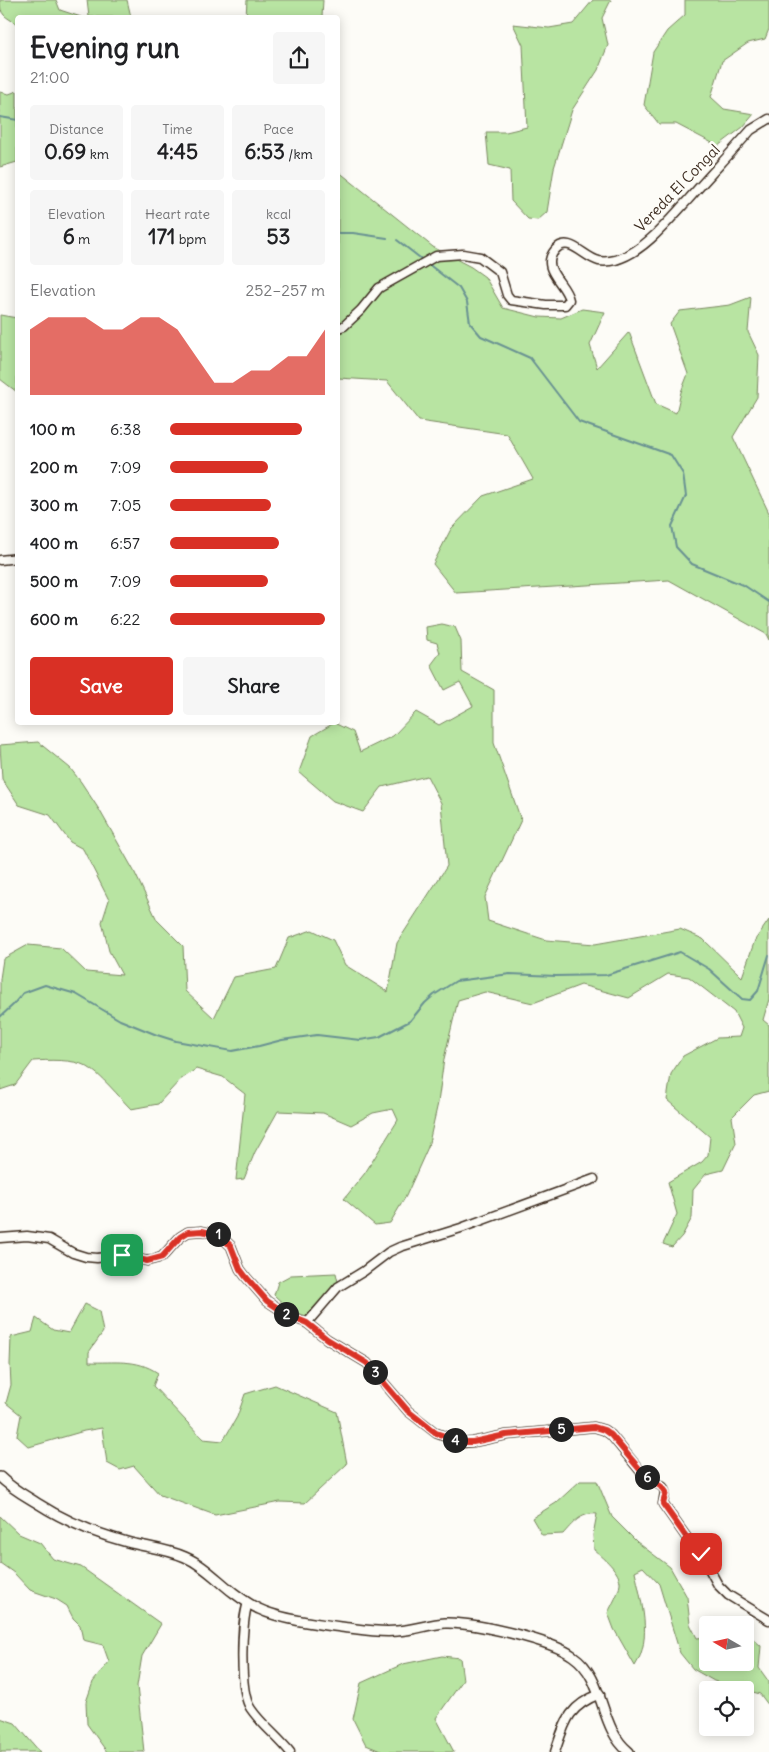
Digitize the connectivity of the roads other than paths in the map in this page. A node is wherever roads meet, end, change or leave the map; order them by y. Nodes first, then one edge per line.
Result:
1 (769, 119) edge
2 (340, 327) edge
3 (15, 558) edge
4 (0, 560) edge
5 (594, 1179) dead end
6 (0, 1238) edge
7 (307, 1323) junction
8 (0, 1477) edge
9 (248, 1603) junction
10 (769, 1620) edge
11 (600, 1694) junction
12 (290, 1752) edge
13 (555, 1752) edge
14 (628, 1752) edge

1 - 2 street, Vereda El Congal
3 - 4 street
5 - 7 street
6 - 7 street
7 - 10 street
8 - 9 street
9 - 11 street
9 - 12 street
11 - 13 street
11 - 14 street

